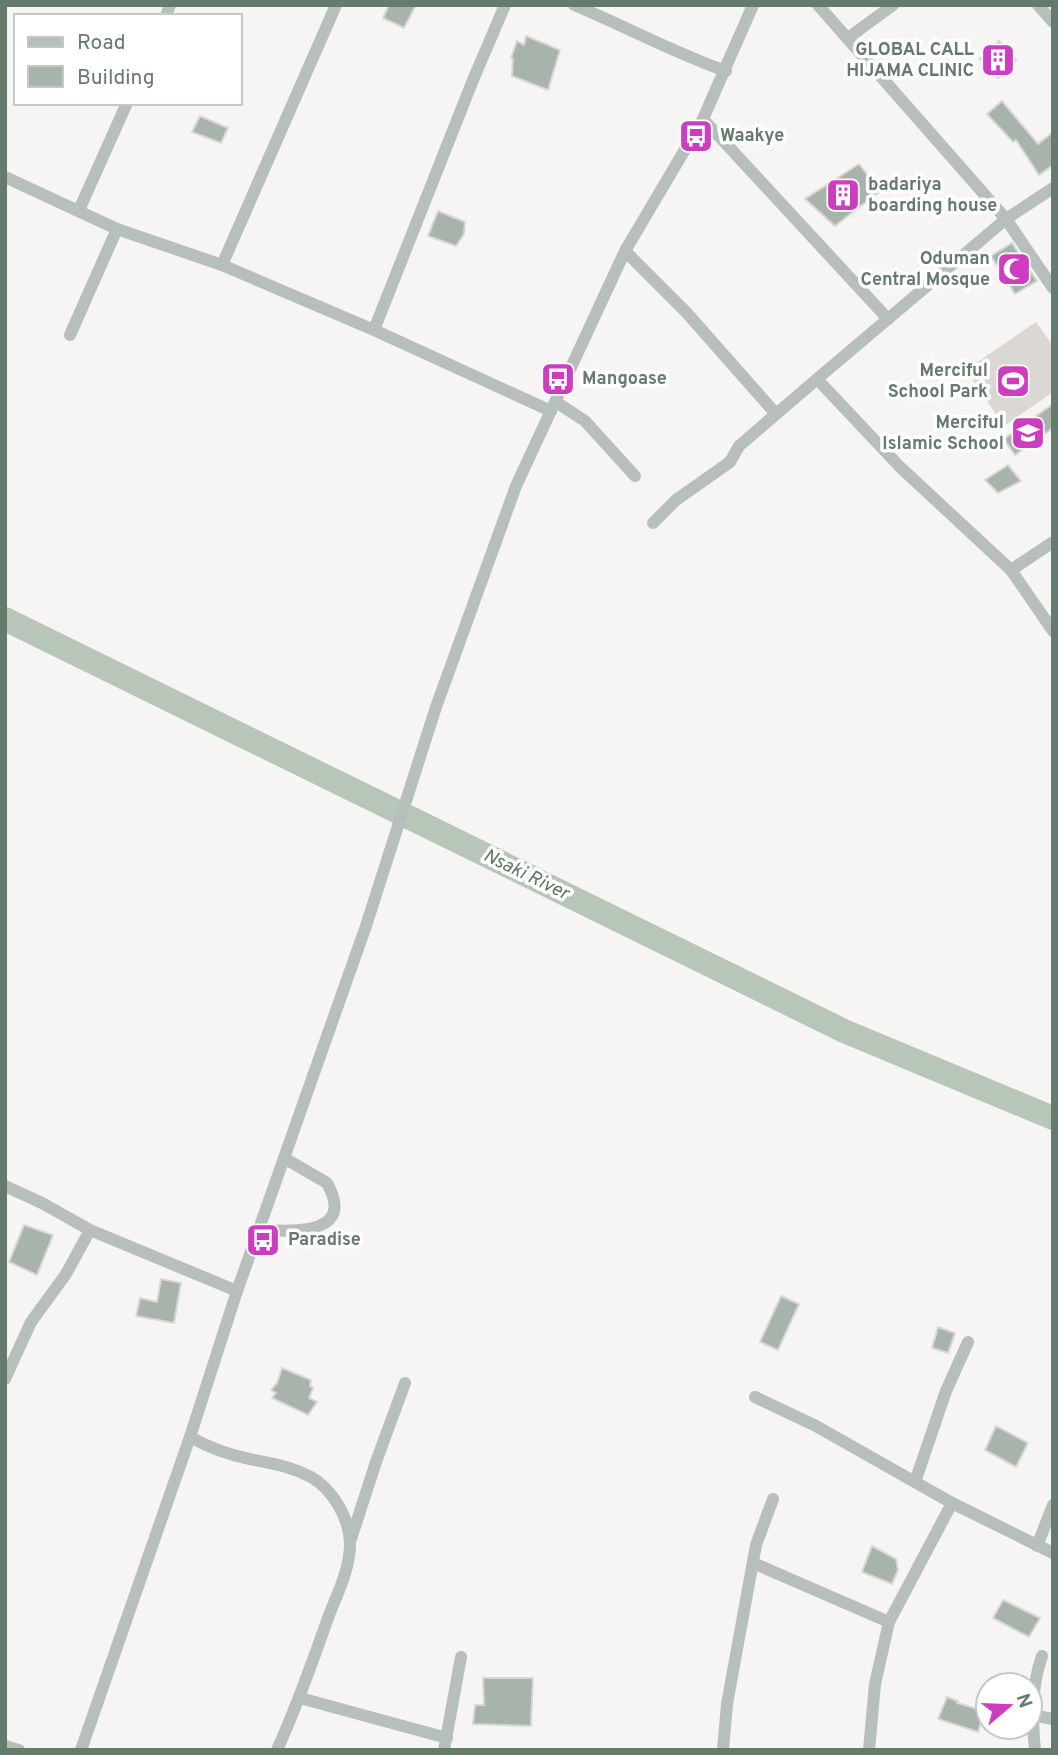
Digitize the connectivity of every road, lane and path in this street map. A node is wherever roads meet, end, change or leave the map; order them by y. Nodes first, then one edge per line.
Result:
1 (336, 5) edge
2 (505, 5) edge
3 (574, 5) edge
4 (752, 5) edge
5 (818, 5) edge
6 (893, 5) edge
7 (1038, 5) edge
8 (1053, 22) edge
9 (848, 38) junction
10 (726, 71) junction
11 (126, 105) edge
12 (703, 119) junction
13 (5, 177) edge
14 (1053, 188) edge
15 (79, 210) junction
16 (1006, 219) junction
17 (117, 229) junction
18 (625, 251) junction
19 (222, 265) junction
20 (1053, 288) edge
21 (888, 319) junction
22 (374, 330) junction
23 (71, 335) dead end
24 (817, 379) junction
25 (553, 406) junction
26 (776, 414) junction
27 (635, 476) dead end
28 (653, 523) dead end
29 (1053, 542) edge
30 (1011, 570) junction
31 (1053, 632) edge
32 (284, 1158) junction
33 (5, 1186) edge
34 (90, 1230) junction
35 (259, 1230) junction
36 (237, 1291) junction
37 (968, 1342) dead end
38 (5, 1379) edge
39 (405, 1383) dead end
40 (755, 1398) dead end
41 (190, 1437) junction
42 (915, 1482) junction
43 (773, 1499) dead end
44 (952, 1503) junction
45 (1053, 1505) edge
46 (350, 1543) junction
47 (1037, 1546) junction
48 (1053, 1553) edge
49 (753, 1563) junction
50 (889, 1622) junction
51 (1042, 1656) dead end
52 (461, 1657) dead end
53 (1037, 1671) edge
54 (300, 1698) junction
55 (445, 1744) edge
56 (5, 1746) edge
57 (19, 1750) edge
58 (81, 1750) edge
59 (277, 1750) edge
60 (723, 1750) edge
61 (869, 1750) edge

1 - 19 street
2 - 22 street
3 - 10 street
4 - 10 street
5 - 9 street
6 - 9 street
7 - 8 street
9 - 16 street
10 - 12 street
11 - 15 street
12 - 18 street
12 - 21 street
13 - 15 street
14 - 16 street
15 - 17 street
16 - 20 street
16 - 21 street
17 - 19 street
17 - 23 street
18 - 25 street
18 - 26 street
19 - 22 street
21 - 24 street
22 - 25 street
24 - 26 street
24 - 30 street
25 - 27 street
25 - 32 street
26 - 28 street
29 - 30 street
30 - 31 street
32 - 35 street
32 - 35 street
33 - 34 street
34 - 36 street
34 - 38 street
35 - 36 street
36 - 41 street
37 - 42 street
39 - 46 street
40 - 42 street
41 - 46 street
41 - 58 street
42 - 44 street
43 - 49 street
44 - 47 street
44 - 50 street
45 - 47 street
46 - 54 street
47 - 48 street
49 - 50 street
49 - 60 street
50 - 61 street
51 - 53 street
52 - 55 street
54 - 55 street
54 - 59 street
56 - 57 street

